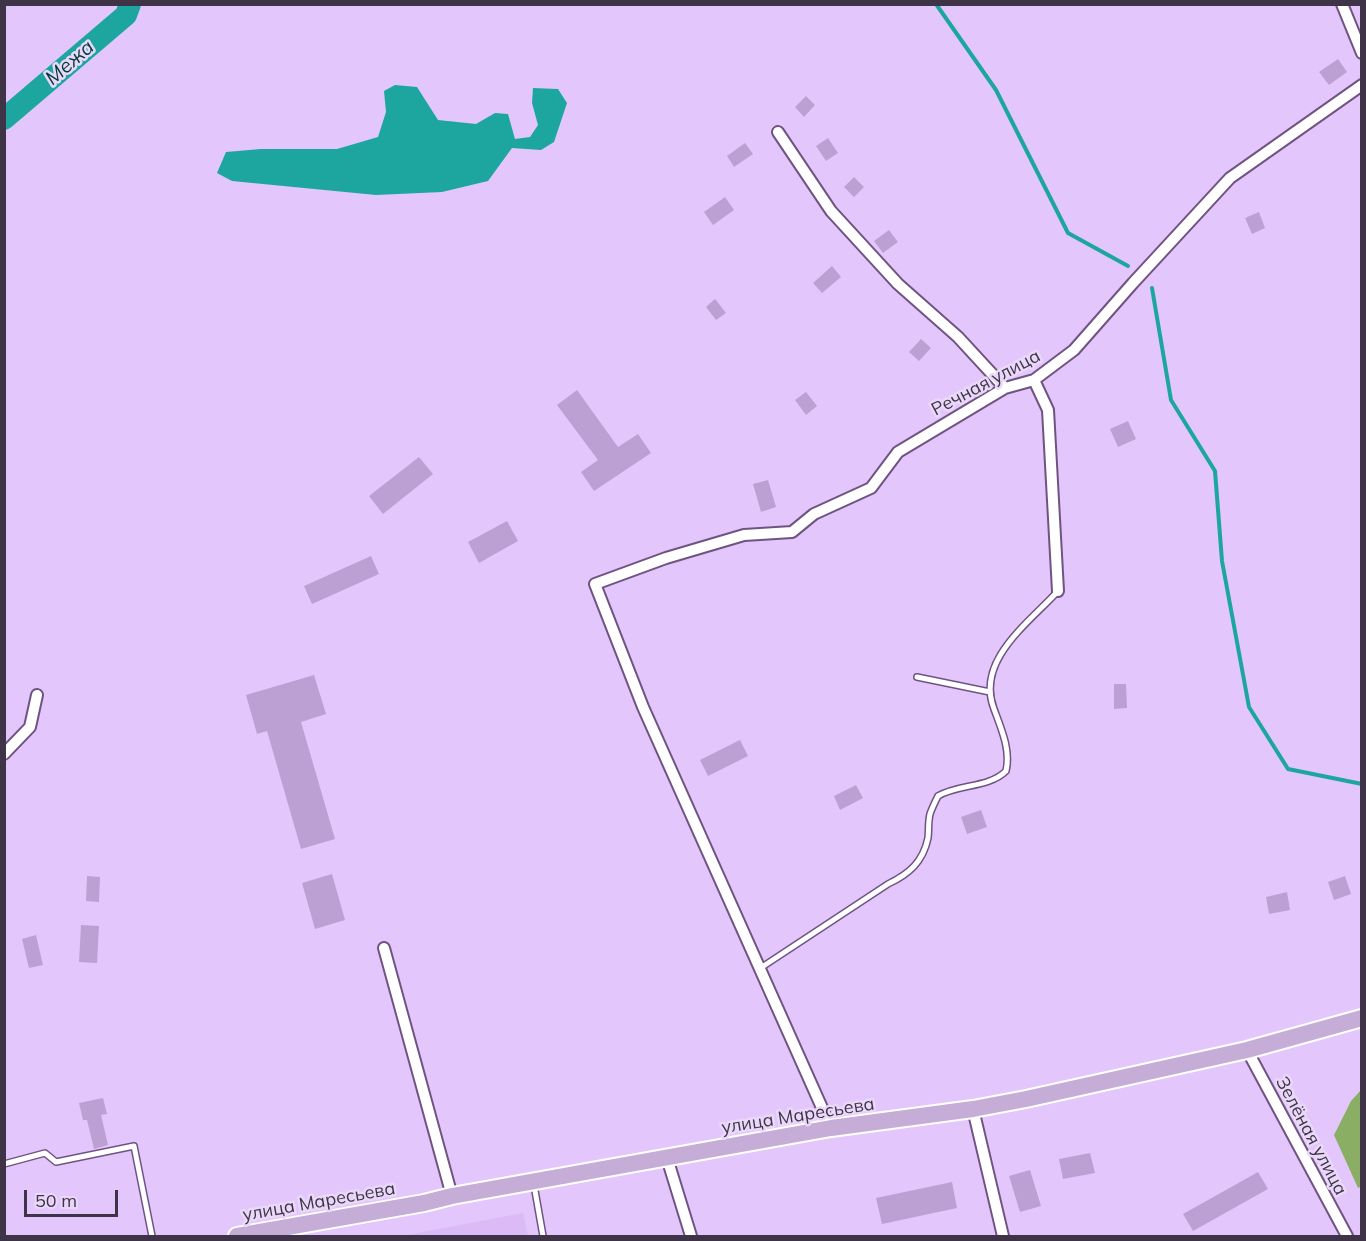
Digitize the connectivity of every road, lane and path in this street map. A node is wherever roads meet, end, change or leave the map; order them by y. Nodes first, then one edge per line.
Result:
1 (1342, 4) edge
2 (1362, 54) edge
3 (1362, 85) edge
4 (778, 132) dead end
5 (1034, 380) junction
6 (1005, 388) junction
7 (1058, 591) joint
8 (918, 677) dead end
9 (990, 692) junction
10 (37, 694) dead end
11 (4, 754) edge
12 (384, 948) dead end
13 (759, 969) junction
14 (1362, 1018) edge
15 (1247, 1050) junction
16 (973, 1109) junction
17 (831, 1128) junction
18 (667, 1158) junction
19 (4, 1164) edge
20 (533, 1182) junction
21 (452, 1196) junction
22 (152, 1236) edge
23 (237, 1236) edge
24 (543, 1236) edge
25 (691, 1236) edge
26 (1003, 1236) edge
27 (1347, 1236) edge

1 - 2 street
3 - 5 street, Речная улица
4 - 6 street
5 - 6 street, Речная улица
5 - 7 street
6 - 13 street, Речная улица
7 - 9 lane
8 - 9 lane
9 - 13 lane
10 - 11 street
12 - 21 street
13 - 17 street
14 - 15 main road, улица Маресьева
15 - 16 main road, улица Маресьева
15 - 27 street, Зелёная улица
16 - 17 main road, улица Маресьева
16 - 26 street
17 - 18 main road, улица Маресьева
18 - 20 main road, улица Маресьева
18 - 25 street
19 - 22 lane
20 - 21 main road, улица Маресьева
20 - 24 lane
21 - 23 main road, улица Маресьева

